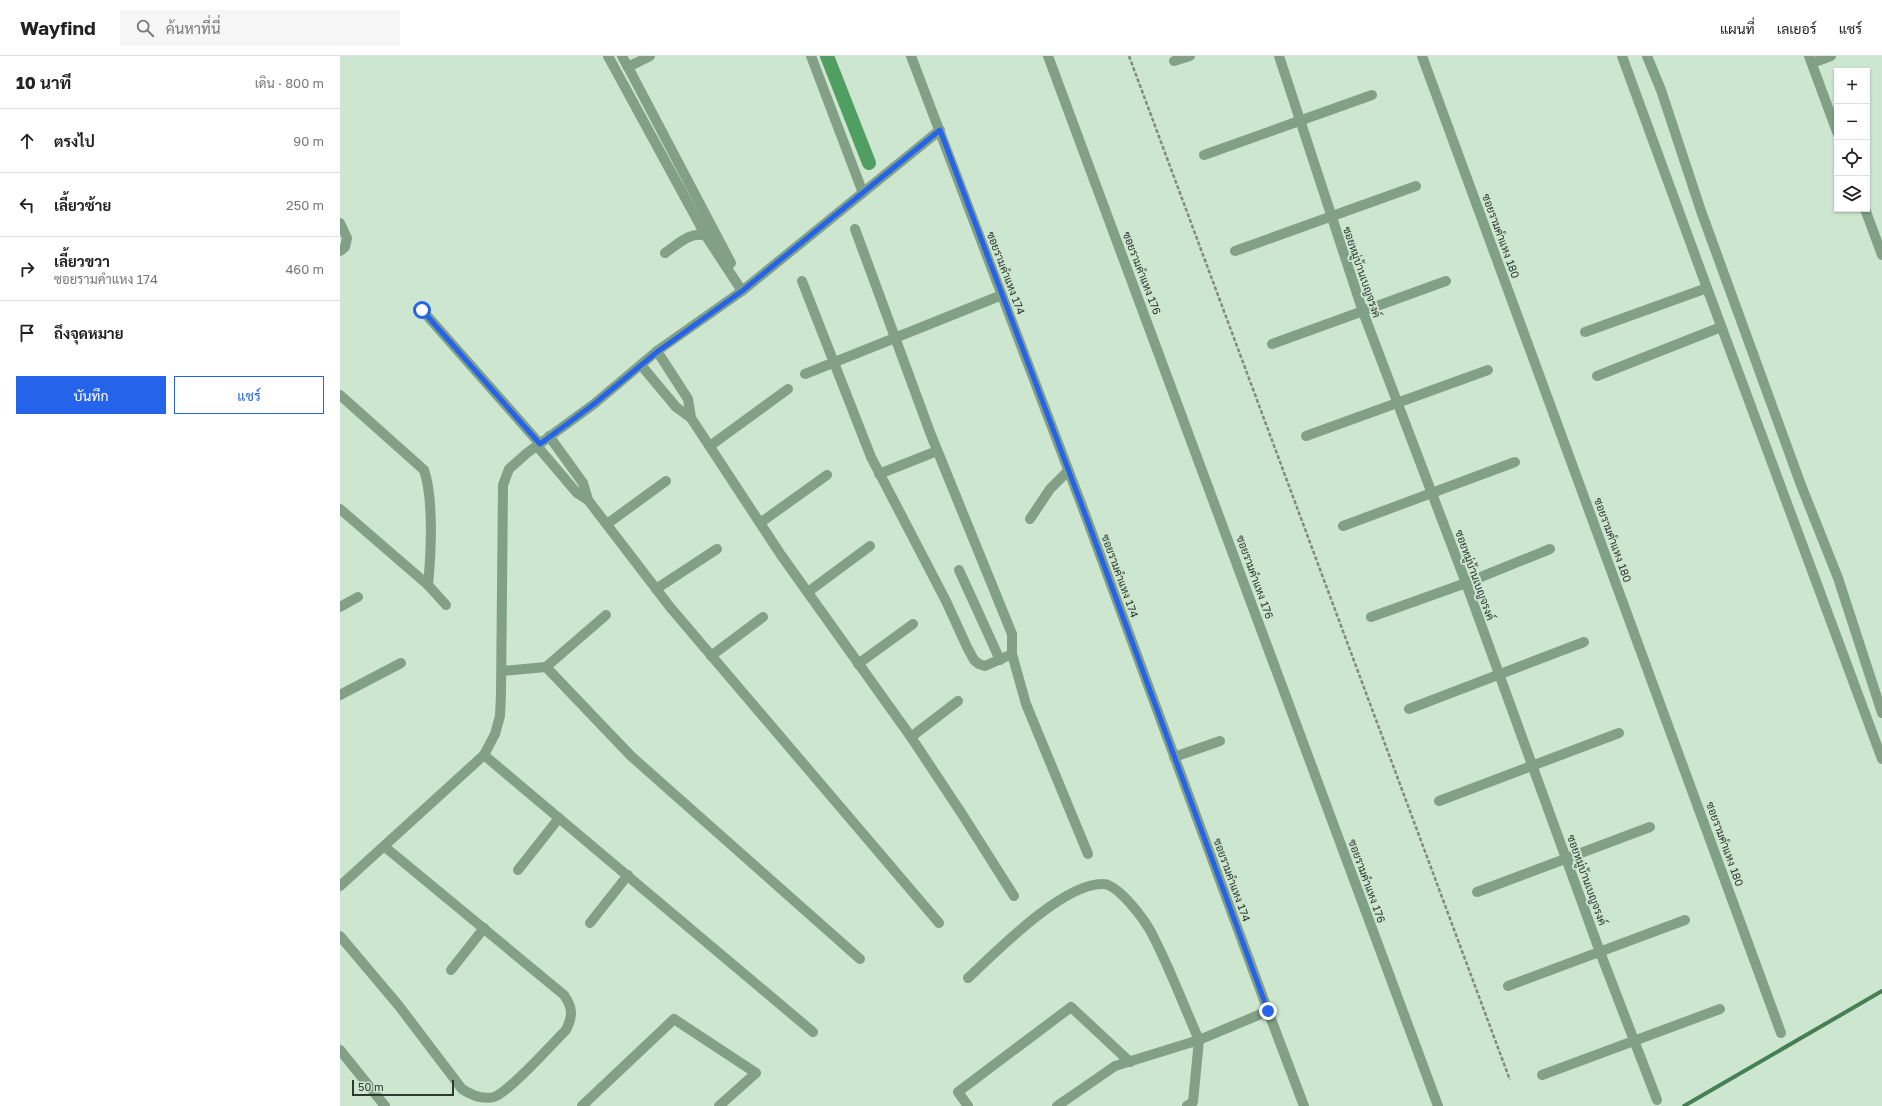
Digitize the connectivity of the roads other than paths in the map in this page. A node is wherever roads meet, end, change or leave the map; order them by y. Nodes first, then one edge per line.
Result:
1 (608, 56) edge
2 (622, 56) edge
3 (650, 56) edge
4 (811, 56) edge
5 (911, 56) edge
6 (1048, 56) edge
7 (1190, 56) edge
8 (1279, 56) edge
9 (1422, 56) edge
10 (1622, 56) edge
11 (1647, 56) edge
12 (1831, 56) edge
13 (1810, 60) edge
14 (1174, 62) dead end
15 (628, 67) junction
16 (1372, 95) dead end
17 (1299, 120) junction
18 (1834, 124) edge
19 (940, 130) junction
20 (1204, 155) dead end
21 (1416, 186) dead end
22 (863, 194) junction
23 (1866, 212) edge
24 (1330, 215) junction
25 (340, 223) edge
26 (854, 229) dead end
27 (706, 236) junction
28 (340, 251) edge
29 (1235, 251) dead end
30 (665, 253) dead end
31 (1882, 255) edge
32 (731, 263) dead end
33 (802, 281) dead end
34 (1446, 282) dead end
35 (1707, 288) junction
36 (742, 291) junction
37 (1002, 295) junction
38 (422, 310) dead end
39 (1363, 312) junction
40 (1721, 327) junction
41 (1585, 332) dead end
42 (895, 338) junction
43 (1272, 344) dead end
44 (657, 352) junction
45 (834, 361) junction
46 (641, 365) junction
47 (1488, 370) dead end
48 (805, 374) dead end
49 (1597, 376) dead end
50 (788, 389) dead end
51 (340, 395) edge
52 (1398, 402) junction
53 (691, 418) junction
54 (550, 436) junction
55 (1306, 436) dead end
56 (538, 445) junction
57 (710, 446) junction
58 (938, 451) junction
59 (1515, 462) dead end
60 (1068, 471) junction
61 (879, 474) junction
62 (827, 475) dead end
63 (666, 481) dead end
64 (1432, 493) junction
65 (588, 500) junction
66 (340, 510) edge
67 (1030, 519) dead end
68 (760, 522) junction
69 (607, 524) junction
70 (1343, 526) dead end
71 (870, 546) dead end
72 (717, 549) dead end
73 (1550, 549) dead end
74 (959, 570) dead end
75 (1466, 583) junction
76 (428, 586) junction
77 (656, 589) junction
78 (808, 592) junction
79 (358, 597) dead end
80 (446, 605) dead end
81 (340, 607) edge
82 (606, 615) dead end
83 (763, 617) dead end
84 (1371, 617) dead end
85 (913, 624) dead end
86 (1584, 642) dead end
87 (1012, 654) junction
88 (711, 656) junction
89 (1000, 660) junction
90 (401, 663) dead end
91 (858, 664) junction
92 (546, 667) junction
93 (502, 671) junction
94 (1498, 674) junction
95 (340, 695) edge
96 (958, 701) dead end
97 (1409, 709) dead end
98 (1882, 713) edge
99 (1619, 733) dead end
100 (911, 737) junction
101 (1220, 741) dead end
102 (484, 755) junction
103 (1174, 757) junction
104 (1882, 758) edge
105 (1533, 766) junction
106 (1439, 802) dead end
107 (559, 818) junction
108 (1650, 826) dead end
109 (385, 847) junction
110 (1088, 854) dead end
111 (1566, 858) junction
112 (518, 870) dead end
113 (628, 875) junction
114 (340, 886) edge
115 (1477, 892) dead end
116 (1014, 896) dead end
117 (1685, 920) dead end
118 (590, 923) dead end
119 (939, 923) dead end
120 (484, 928) junction
121 (340, 936) edge
122 (1600, 952) junction
123 (860, 959) dead end
124 (451, 970) dead end
125 (968, 978) dead end
126 (1508, 986) dead end
127 (1720, 1009) dead end
128 (1268, 1011) junction
129 (813, 1032) dead end
130 (1781, 1033) dead end
131 (1199, 1040) junction
132 (1635, 1040) junction
133 (340, 1050) edge
134 (1130, 1062) junction
135 (1542, 1075) dead end
136 (1657, 1100) dead end
137 (385, 1106) edge
138 (582, 1106) edge
139 (719, 1106) edge
140 (968, 1106) edge
141 (1057, 1106) edge
142 (1187, 1106) edge
143 (1304, 1106) edge
144 (1438, 1106) edge

1 - 27 street
2 - 15 street
3 - 15 street
4 - 22 street
5 - 19 street, ซอยรามคำแหง 174
6 - 144 street, ซอยรามคำแหง 176
7 - 14 street
8 - 17 street, ซอยหมู่บ้านเบญจรงค์
9 - 130 street, ซอยรามคำแหง 180
10 - 35 street
11 - 98 street
12 - 13 street
13 - 18 street
15 - 32 street
16 - 17 street
17 - 20 street
17 - 24 street, ซอยหมู่บ้านเบญจรงค์
19 - 22 street
19 - 37 street, ซอยรามคำแหง 174
21 - 24 street
22 - 36 street
23 - 31 street
24 - 29 street
24 - 39 street, ซอยหมู่บ้านเบญจรงค์
25 - 28 street
26 - 42 street
27 - 30 street
27 - 36 street
33 - 45 street
34 - 39 street
35 - 40 street
35 - 41 street
36 - 44 street
37 - 42 street
37 - 60 street, ซอยรามคำแหง 174
38 - 56 street
39 - 43 street
39 - 52 street, ซอยหมู่บ้านเบญจรงค์
40 - 49 street
40 - 104 street
42 - 45 street
42 - 58 street
44 - 46 street
44 - 53 street
45 - 48 street
45 - 61 street
46 - 53 street
46 - 54 street
47 - 52 street
50 - 57 street
51 - 76 street
52 - 55 street
52 - 64 street, ซอยหมู่บ้านเบญจรงค์
53 - 57 street
54 - 56 street
54 - 65 street
56 - 65 street
56 - 93 street
57 - 68 street
58 - 61 street
58 - 87 street
59 - 64 street
60 - 67 street
60 - 103 street, ซอยรามคำแหง 174
61 - 89 street
62 - 68 street
63 - 69 street
64 - 70 street
64 - 75 street, ซอยหมู่บ้านเบญจรงค์
65 - 69 street
66 - 76 street
68 - 78 street
69 - 77 street
71 - 78 street
72 - 77 street
73 - 75 street
74 - 89 street
75 - 84 street
75 - 94 street, ซอยหมู่บ้านเบญจรงค์
76 - 80 street
77 - 88 street
78 - 91 street
79 - 81 street
82 - 92 street
83 - 88 street
85 - 91 street
86 - 94 street
87 - 89 street
87 - 110 street
88 - 119 street
90 - 95 street
91 - 100 street
92 - 93 street
92 - 123 street
93 - 102 street
94 - 97 street
94 - 105 street, ซอยหมู่บ้านเบญจรงค์
96 - 100 street
99 - 105 street
100 - 116 street
101 - 103 street
102 - 107 street
102 - 109 street
103 - 128 street, ซอยรามคำแหง 174
105 - 106 street
105 - 111 street, ซอยหมู่บ้านเบญจรงค์
107 - 112 street
107 - 113 street
108 - 111 street
109 - 114 street
109 - 120 street
111 - 115 street
111 - 122 street, ซอยหมู่บ้านเบญจรงค์
113 - 118 street
113 - 129 street
117 - 122 street
120 - 121 street
120 - 124 street
122 - 126 street
122 - 132 street, ซอยหมู่บ้านเบญจรงค์
125 - 131 street
127 - 132 street
128 - 131 street
128 - 143 street, ซอยรามคำแหง 174
131 - 134 street
131 - 142 street
132 - 135 street
132 - 136 street, ซอยหมู่บ้านเบญจรงค์
133 - 137 street
134 - 140 street
134 - 141 street
138 - 139 street

